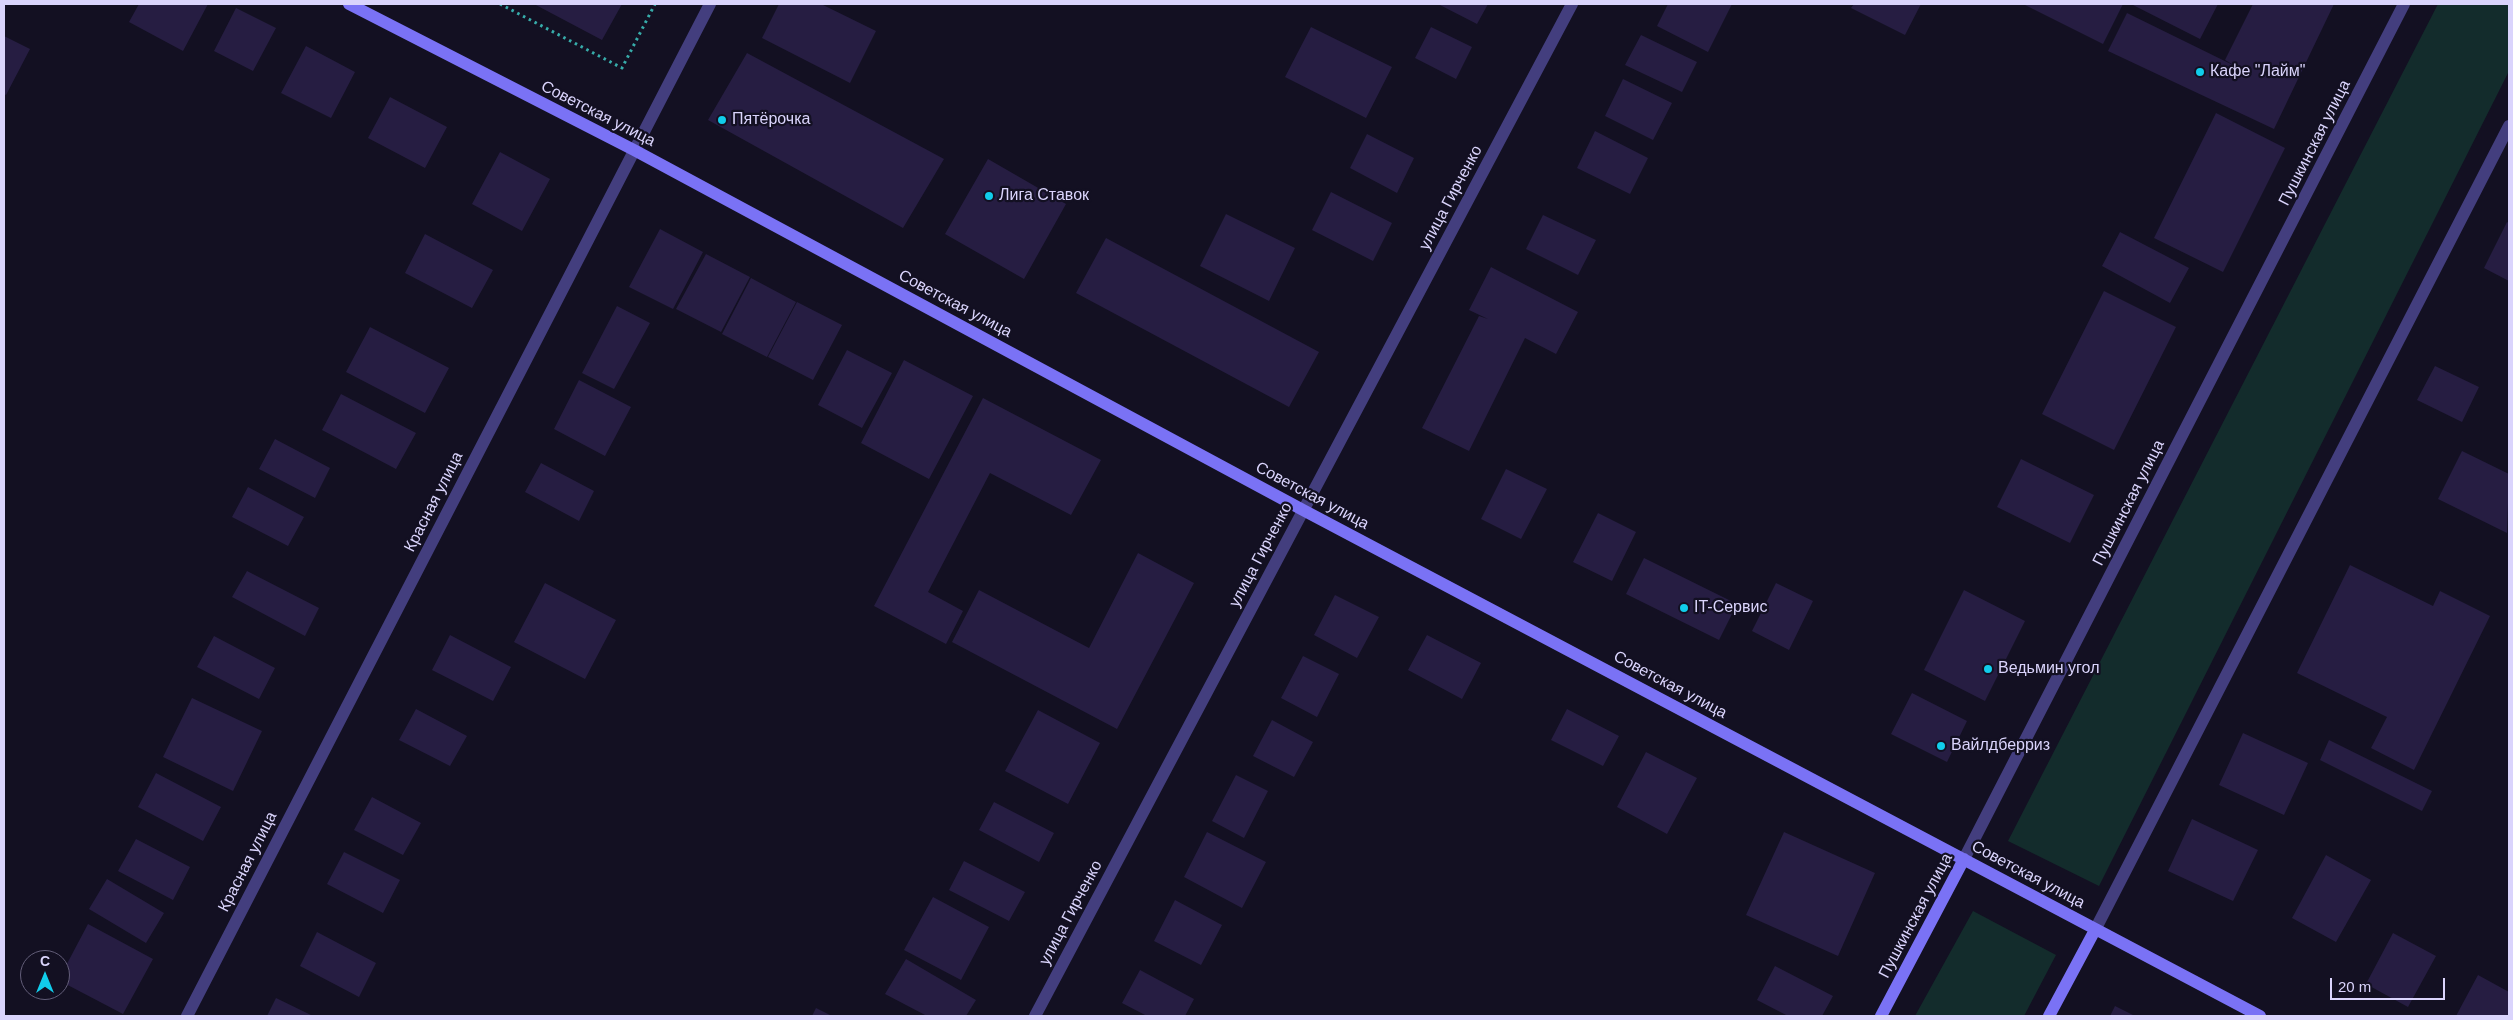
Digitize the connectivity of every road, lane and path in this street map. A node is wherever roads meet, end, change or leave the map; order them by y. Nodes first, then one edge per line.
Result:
1 (349, 4) edge
2 (500, 4) edge
3 (655, 4) edge
4 (710, 4) edge
5 (1572, 4) edge
6 (2404, 4) edge
7 (2509, 126) edge
8 (634, 150) junction
9 (1304, 510) junction
10 (1964, 859) junction
11 (2095, 930) junction
12 (187, 1016) edge
13 (1035, 1016) edge
14 (1881, 1016) edge
15 (2049, 1016) edge
16 (2260, 1016) edge

1 - 8 street, Советская улица
2 - 3 path
4 - 8 street, Красная улица
5 - 9 street, улица Гирченко
6 - 10 street, Пушкинская улица
7 - 11 street
8 - 9 street, Советская улица
8 - 12 street, Красная улица
9 - 10 street, Советская улица
9 - 13 street, улица Гирченко
10 - 11 street, Советская улица
10 - 14 street, Пушкинская улица
11 - 15 street
11 - 16 street, Советская улица

